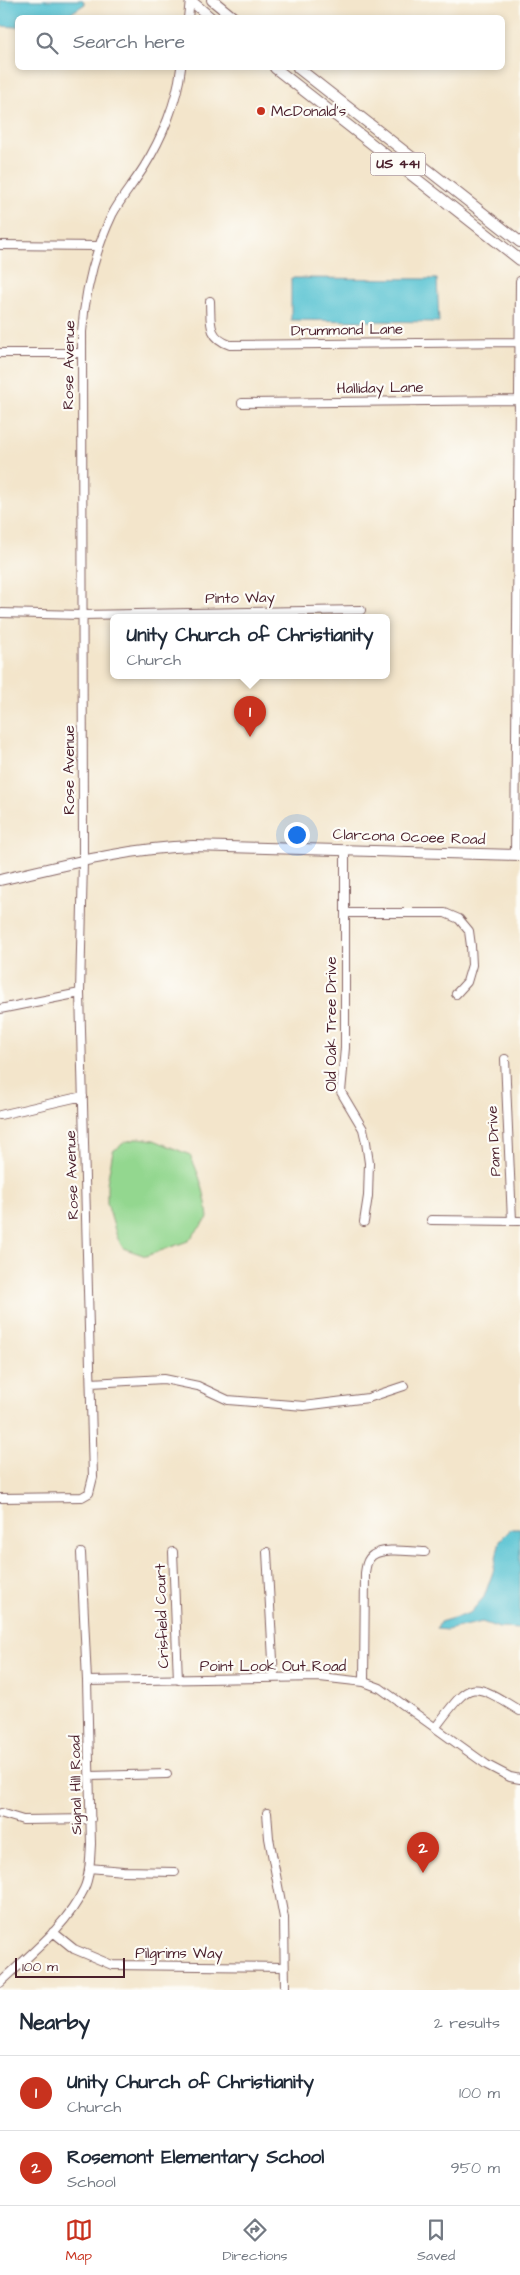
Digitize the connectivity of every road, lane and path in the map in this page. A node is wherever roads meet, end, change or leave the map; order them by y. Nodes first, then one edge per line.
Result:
1 (190, 0) edge
2 (212, 0) edge
3 (188, 15) edge
4 (208, 15) edge
5 (230, 15) edge
6 (181, 70) edge
7 (278, 70) edge
8 (301, 70) edge
9 (520, 242) edge
10 (0, 245) edge
11 (98, 246) junction
12 (520, 260) edge
13 (520, 281) edge
14 (210, 301) dead end
15 (518, 342) junction
16 (0, 352) edge
17 (82, 353) junction
18 (518, 400) junction
19 (242, 403) dead end
20 (519, 552) edge
21 (362, 610) dead end
22 (519, 612) edge
23 (0, 613) edge
24 (110, 614) edge
25 (138, 614) edge
26 (82, 615) junction
27 (345, 850) junction
28 (518, 855) edge
29 (83, 861) junction
30 (0, 880) edge
31 (345, 914) junction
32 (80, 993) junction
33 (456, 994) dead end
34 (0, 1009) edge
35 (505, 1059) dead end
36 (83, 1096) junction
37 (0, 1115) edge
38 (431, 1220) dead end
39 (516, 1221) edge
40 (364, 1222) dead end
41 (91, 1383) junction
42 (404, 1386) dead end
43 (0, 1498) edge
44 (81, 1552) dead end
45 (173, 1552) dead end
46 (267, 1552) dead end
47 (425, 1552) dead end
48 (274, 1678) junction
49 (178, 1680) junction
50 (87, 1681) junction
51 (364, 1682) junction
52 (520, 1711) edge
53 (435, 1728) junction
54 (167, 1774) dead end
55 (90, 1776) junction
56 (520, 1779) edge
57 (267, 1812) dead end
58 (0, 1814) edge
59 (90, 1819) junction
60 (89, 1868) junction
61 (175, 1872) dead end
62 (53, 1932) junction
63 (284, 1967) junction
64 (0, 1983) edge
65 (284, 1990) edge

1 - 3 street
1 - 4 main road
2 - 5 main road
6 - 11 street, Rose Avenue
7 - 12 main road, US 441
8 - 9 main road, US 441
10 - 11 street
11 - 17 street, Rose Avenue
13 - 15 street
14 - 15 street, Drummond Lane
15 - 18 street
16 - 17 street
17 - 26 street, Rose Avenue
18 - 19 street, Halliday Lane
18 - 20 street
20 - 22 street
21 - 25 street, Pinto Way
22 - 28 street
23 - 26 street, Pinto Way
24 - 26 street, Pinto Way
26 - 29 street, Rose Avenue
27 - 28 main road, Clarcona Ocoee Road
27 - 29 main road, Clarcona Ocoee Road
27 - 31 street, Old Oak Tree Drive
29 - 30 main road, Clarcona Ocoee Road
29 - 32 street, Rose Avenue
31 - 33 street
31 - 40 street, Old Oak Tree Drive
32 - 34 street
32 - 36 street, Rose Avenue
35 - 39 street, Pam Drive
36 - 37 street
36 - 41 street, Rose Avenue
38 - 39 street
41 - 42 street
41 - 43 street, Rose Avenue
44 - 50 street, Signal Hill Road
45 - 49 street, Crisfield Court
46 - 48 street
47 - 51 street
48 - 49 street, Point Look Out Road
48 - 51 street, Point Look Out Road
49 - 50 street, Point Look Out Road
50 - 55 street, Signal Hill Road
51 - 53 street, Point Look Out Road
52 - 53 street
53 - 56 street, Point Look Out Road
54 - 55 street
55 - 59 street, Signal Hill Road
57 - 63 street
58 - 59 street
59 - 60 street, Signal Hill Road
60 - 61 street
60 - 62 street, Signal Hill Road
62 - 63 street, Pilgrims Way
62 - 64 street, Signal Hill Road
63 - 65 street

